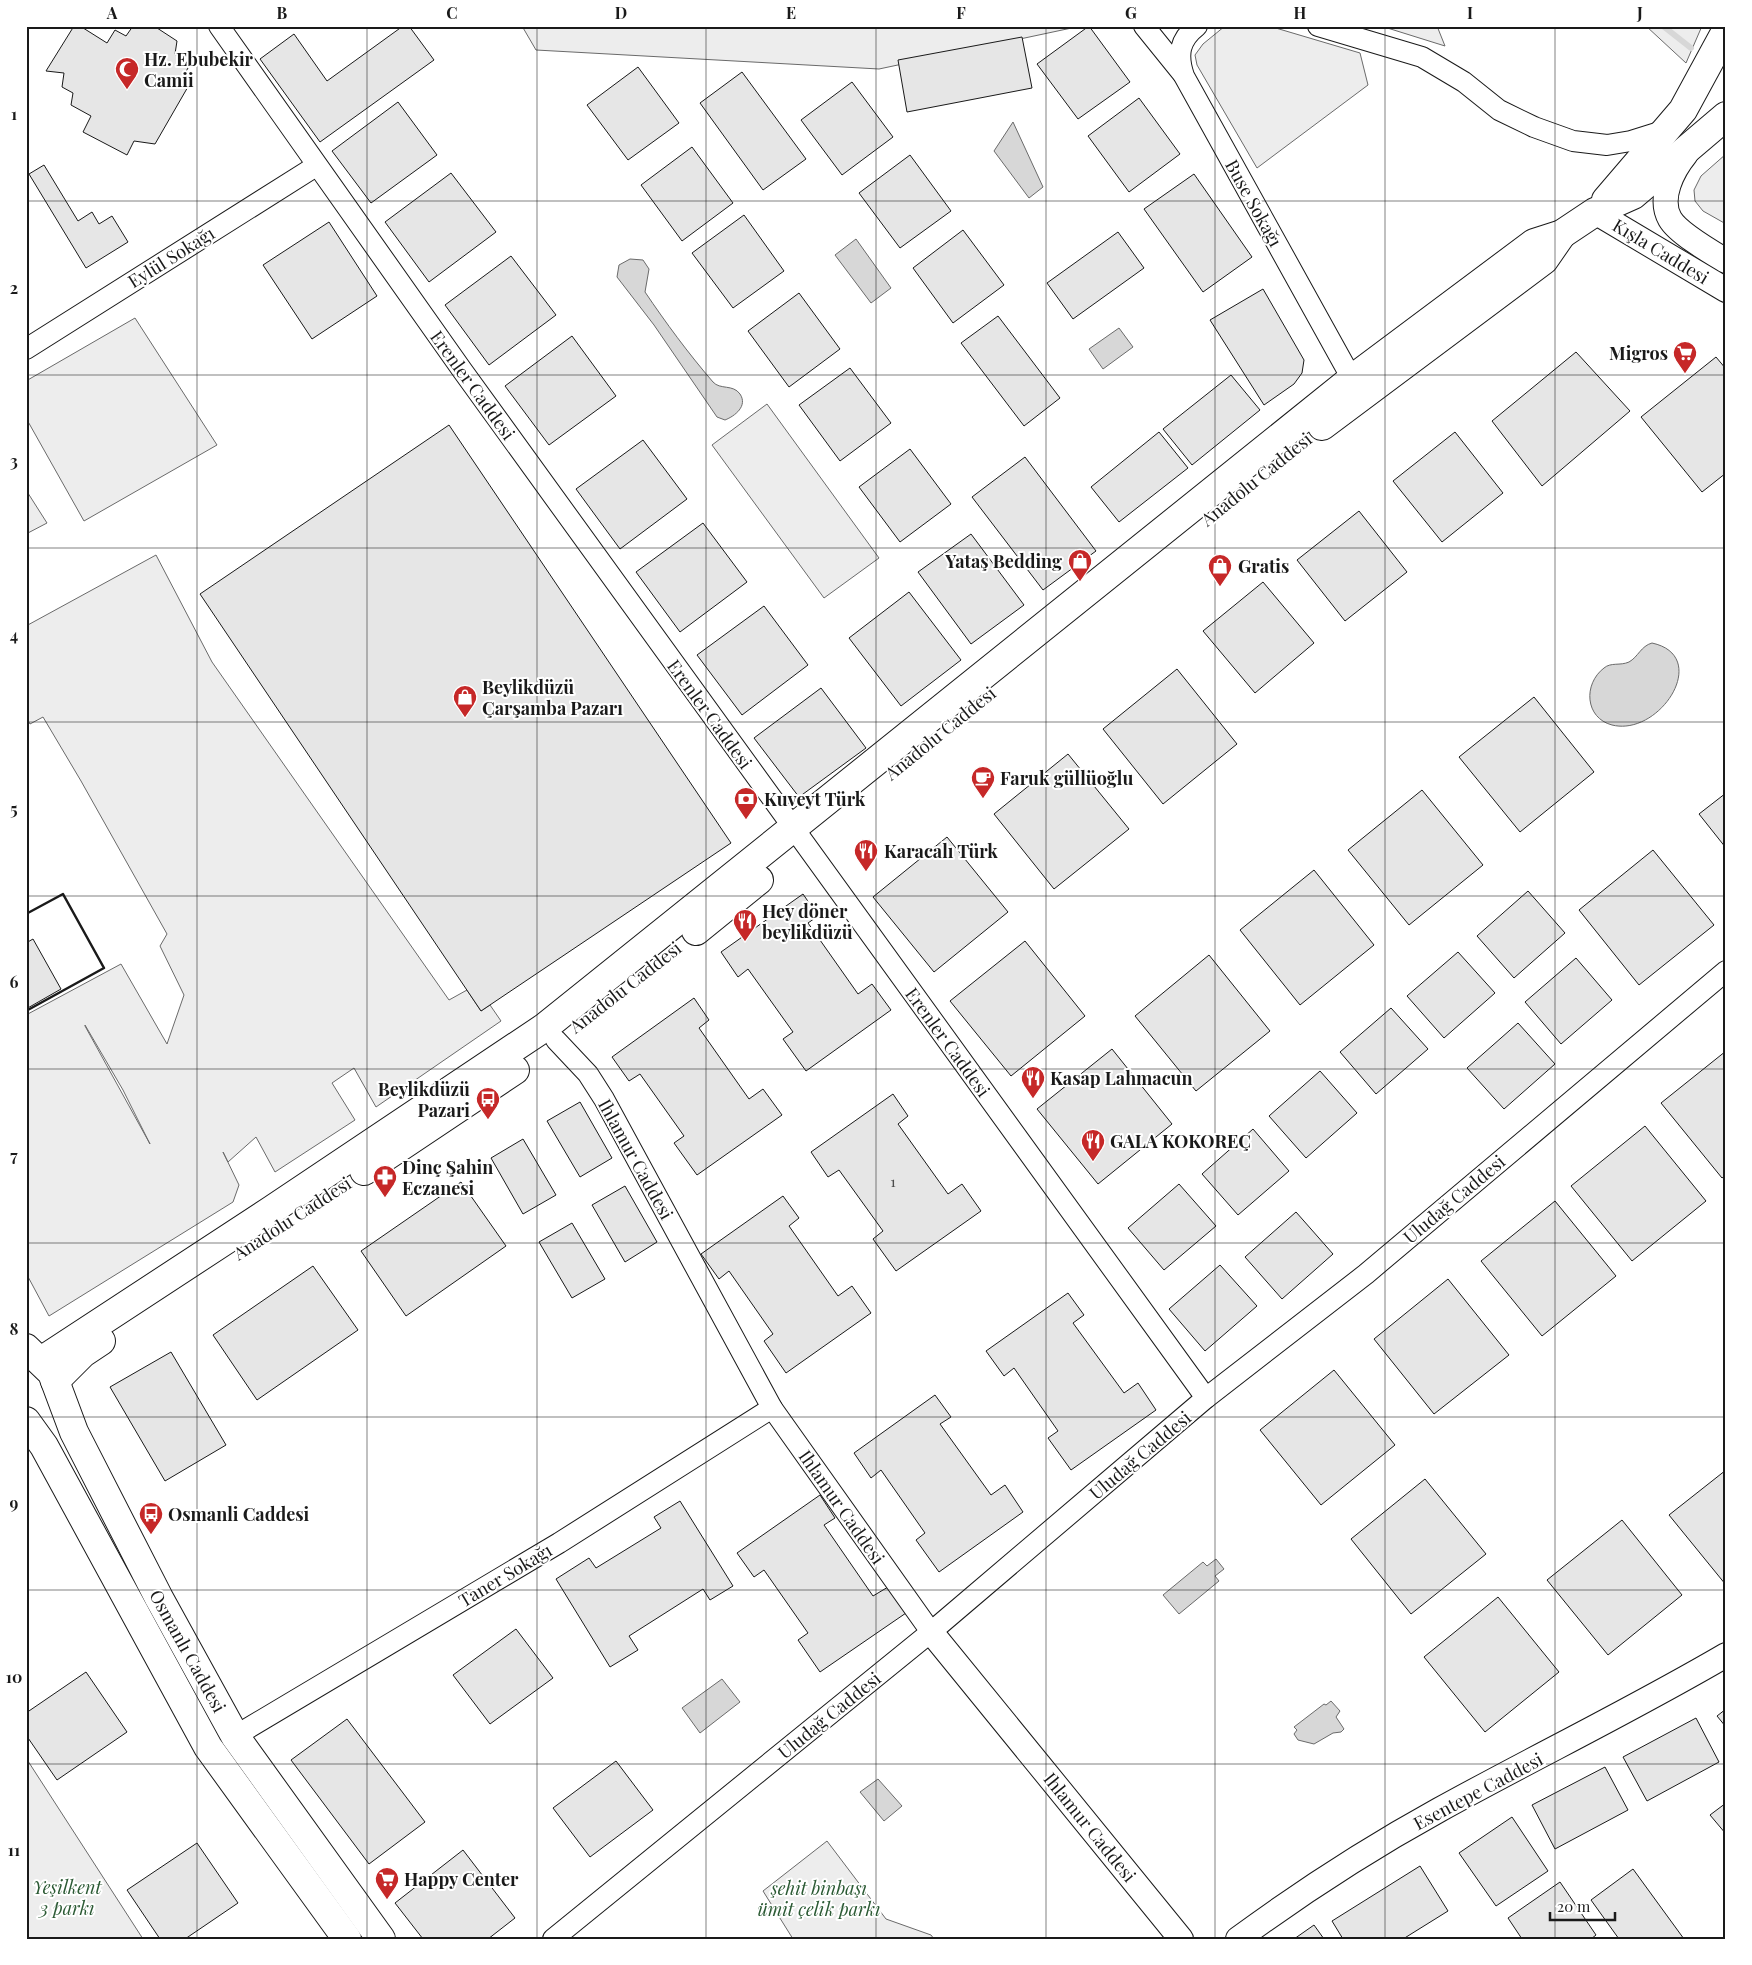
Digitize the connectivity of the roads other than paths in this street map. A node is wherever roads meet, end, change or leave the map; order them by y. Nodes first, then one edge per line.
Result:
1 (219, 26) edge
2 (1144, 26) edge
3 (1197, 26) edge
4 (1318, 26) edge
5 (1726, 31) edge
6 (1184, 76) junction
7 (1726, 116) edge
8 (1666, 130) junction
9 (1699, 140) junction
10 (316, 166) junction
11 (1596, 212) junction
12 (1726, 261) edge
13 (1726, 290) edge
14 (26, 349) edge
15 (1358, 387) junction
16 (799, 836) junction
17 (1726, 970) edge
18 (550, 1034) junction
19 (40, 1366) edge
20 (1206, 1398) junction
21 (772, 1408) junction
22 (26, 1417) edge
23 (26, 1421) edge
24 (931, 1632) junction
25 (1726, 1655) edge
26 (235, 1736) junction
27 (347, 1939) edge
28 (381, 1939) edge
29 (554, 1939) edge
30 (1181, 1939) edge
31 (1238, 1939) edge

1 - 10 street, Erenler Caddesi
2 - 6 street
3 - 6 street, Buse Sokağı
4 - 8 street
5 - 8 main road, Anadolu Caddesi
6 - 15 street, Buse Sokağı
7 - 9 main road, Anadolu Caddesi
8 - 11 main road, Anadolu Caddesi
9 - 11 main road, Anadolu Caddesi
9 - 12 street, Kışla Caddesi
10 - 14 street, Eylül Sokağı
10 - 16 street, Erenler Caddesi
11 - 13 street, Kışla Caddesi
11 - 15 main road, Anadolu Caddesi
15 - 16 main road, Anadolu Caddesi
16 - 18 main road, Anadolu Caddesi
16 - 20 street, Erenler Caddesi
17 - 20 street, Uludağ Caddesi
18 - 19 main road, Anadolu Caddesi
18 - 21 street, Ihlamur Caddesi
19 - 22 main road
19 - 26 main road, Osmanlı Caddesi
20 - 24 street, Uludağ Caddesi
21 - 24 street, Ihlamur Caddesi
21 - 26 street, Taner Sokağı
23 - 27 main road, Osmanlı Caddesi
24 - 29 street, Uludağ Caddesi
24 - 30 street, Ihlamur Caddesi
25 - 31 street, Esentepe Caddesi
26 - 28 main road, Osmanlı Caddesi

